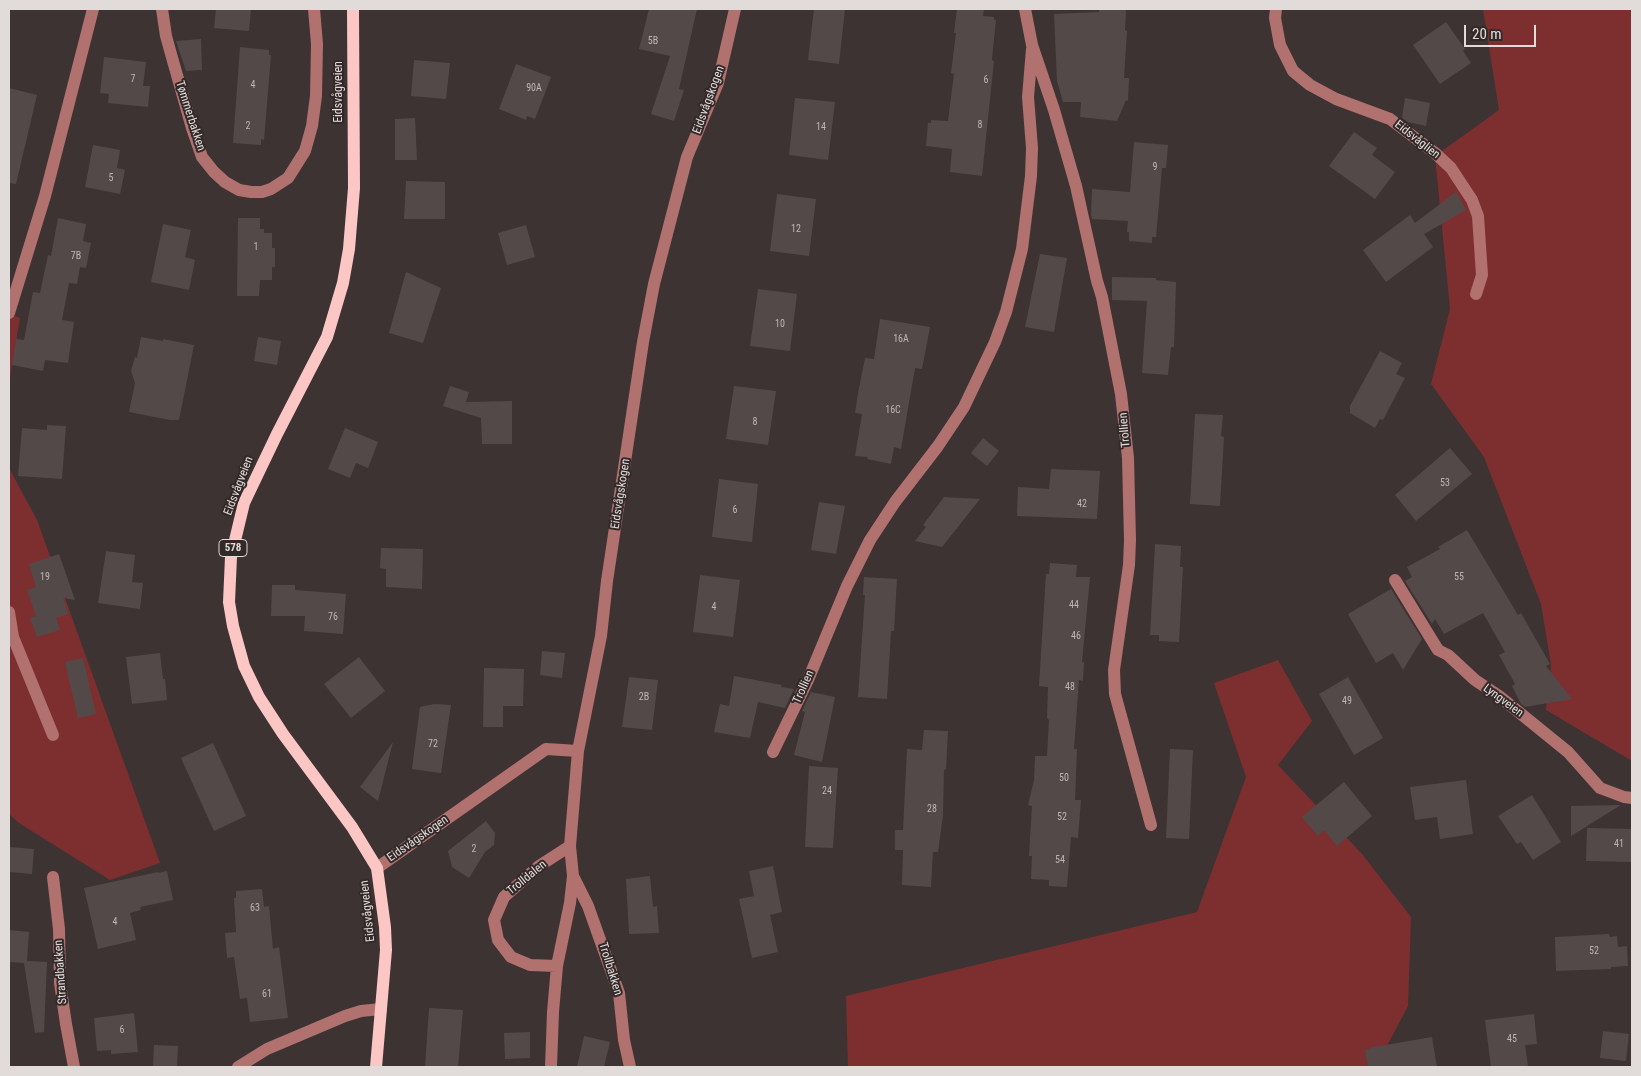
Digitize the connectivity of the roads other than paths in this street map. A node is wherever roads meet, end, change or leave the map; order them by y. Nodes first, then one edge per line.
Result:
1 (93, 9) edge
2 (162, 9) edge
3 (314, 9) edge
4 (353, 9) edge
5 (735, 9) edge
6 (1024, 9) edge
7 (1276, 9) edge
8 (1032, 42) junction
9 (1476, 294) dead end
10 (9, 313) edge
11 (1395, 580) dead end
12 (9, 612) edge
13 (53, 735) dead end
14 (578, 751) junction
15 (773, 752) dead end
16 (1632, 798) edge
17 (1151, 825) dead end
18 (570, 846) junction
19 (377, 868) junction
20 (572, 876) junction
21 (52, 877) dead end
22 (557, 966) junction
23 (381, 1009) junction
24 (74, 1067) edge
25 (238, 1067) edge
26 (376, 1067) edge
27 (551, 1067) edge
28 (630, 1067) edge

1 - 10 street
2 - 3 street, Tømmerbakken
4 - 19 main road, Eidsvågveien / 578
5 - 14 street, Eidsvågskogen
6 - 8 street, Trollien
7 - 9 street, Eidsvåglien
8 - 15 street, Trollien
8 - 17 street, Trollien
11 - 16 street, Lyngveien
12 - 13 street
14 - 18 street
14 - 19 street, Eidsvågskogen
18 - 20 street
18 - 22 street, Trolldalen
19 - 23 main road, Eidsvågveien / 578
20 - 22 street
20 - 28 street, Trollbakken
21 - 24 street, Strandbakken
22 - 27 street
23 - 25 street
23 - 26 main road, Eidsvågveien / 578

